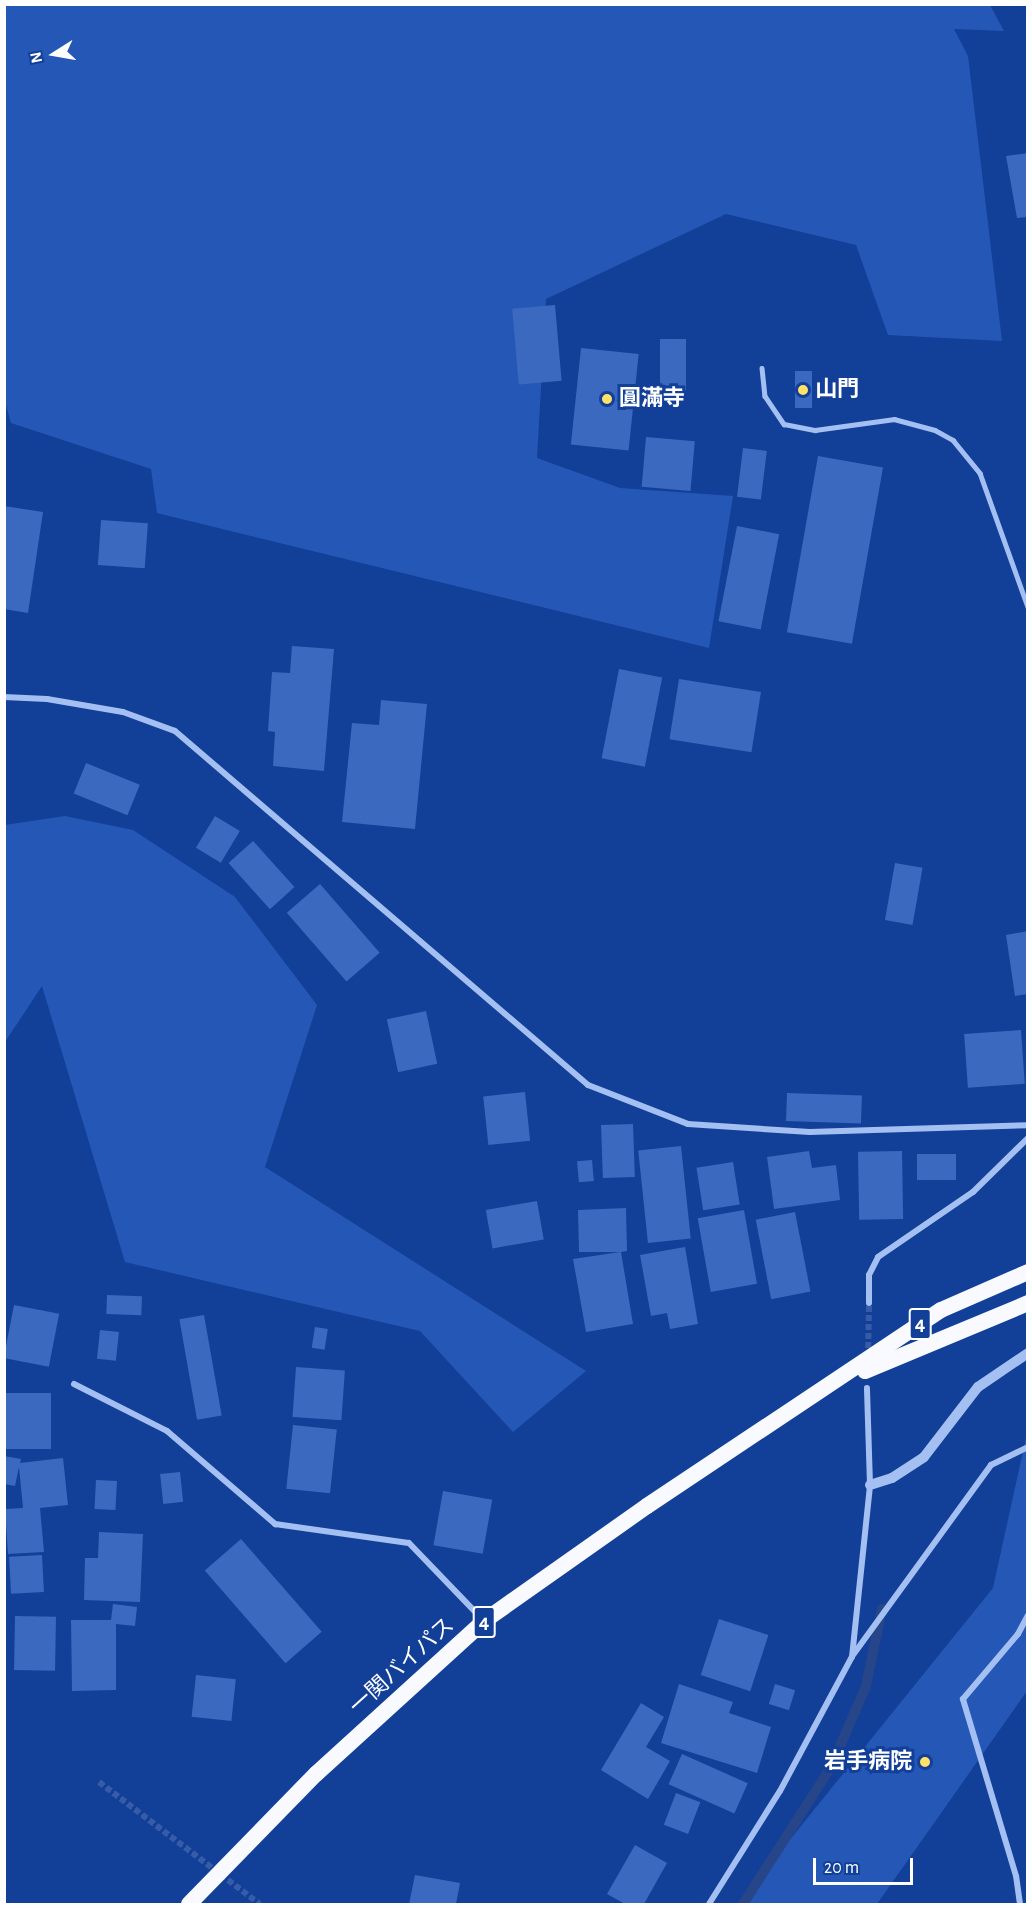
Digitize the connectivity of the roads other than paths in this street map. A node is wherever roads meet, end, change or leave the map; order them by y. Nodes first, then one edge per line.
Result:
1 (762, 368) dead end
2 (1028, 607) edge
3 (4, 697) edge
4 (1028, 1125) edge
5 (1028, 1138) edge
6 (1028, 1272) edge
7 (869, 1303) tunnel mouth
8 (1028, 1303) edge
9 (1028, 1353) edge
10 (74, 1384) dead end
11 (867, 1388) dead end
12 (820, 1390) junction
13 (1028, 1447) edge
14 (870, 1485) junction
15 (1028, 1615) edge
16 (484, 1622) junction
17 (852, 1657) junction
18 (189, 1905) edge
19 (709, 1905) edge
20 (1020, 1905) edge

1 - 2 lane
3 - 4 street
5 - 7 street
6 - 12 highway, 一関バイパス / 4
8 - 12 highway, 一関バイパス / 4
9 - 14 street
10 - 16 street
11 - 14 street
12 - 16 highway, 一関バイパス / 4
13 - 17 street
14 - 17 street
15 - 20 street
16 - 18 highway, 一関バイパス / 4
17 - 19 street

